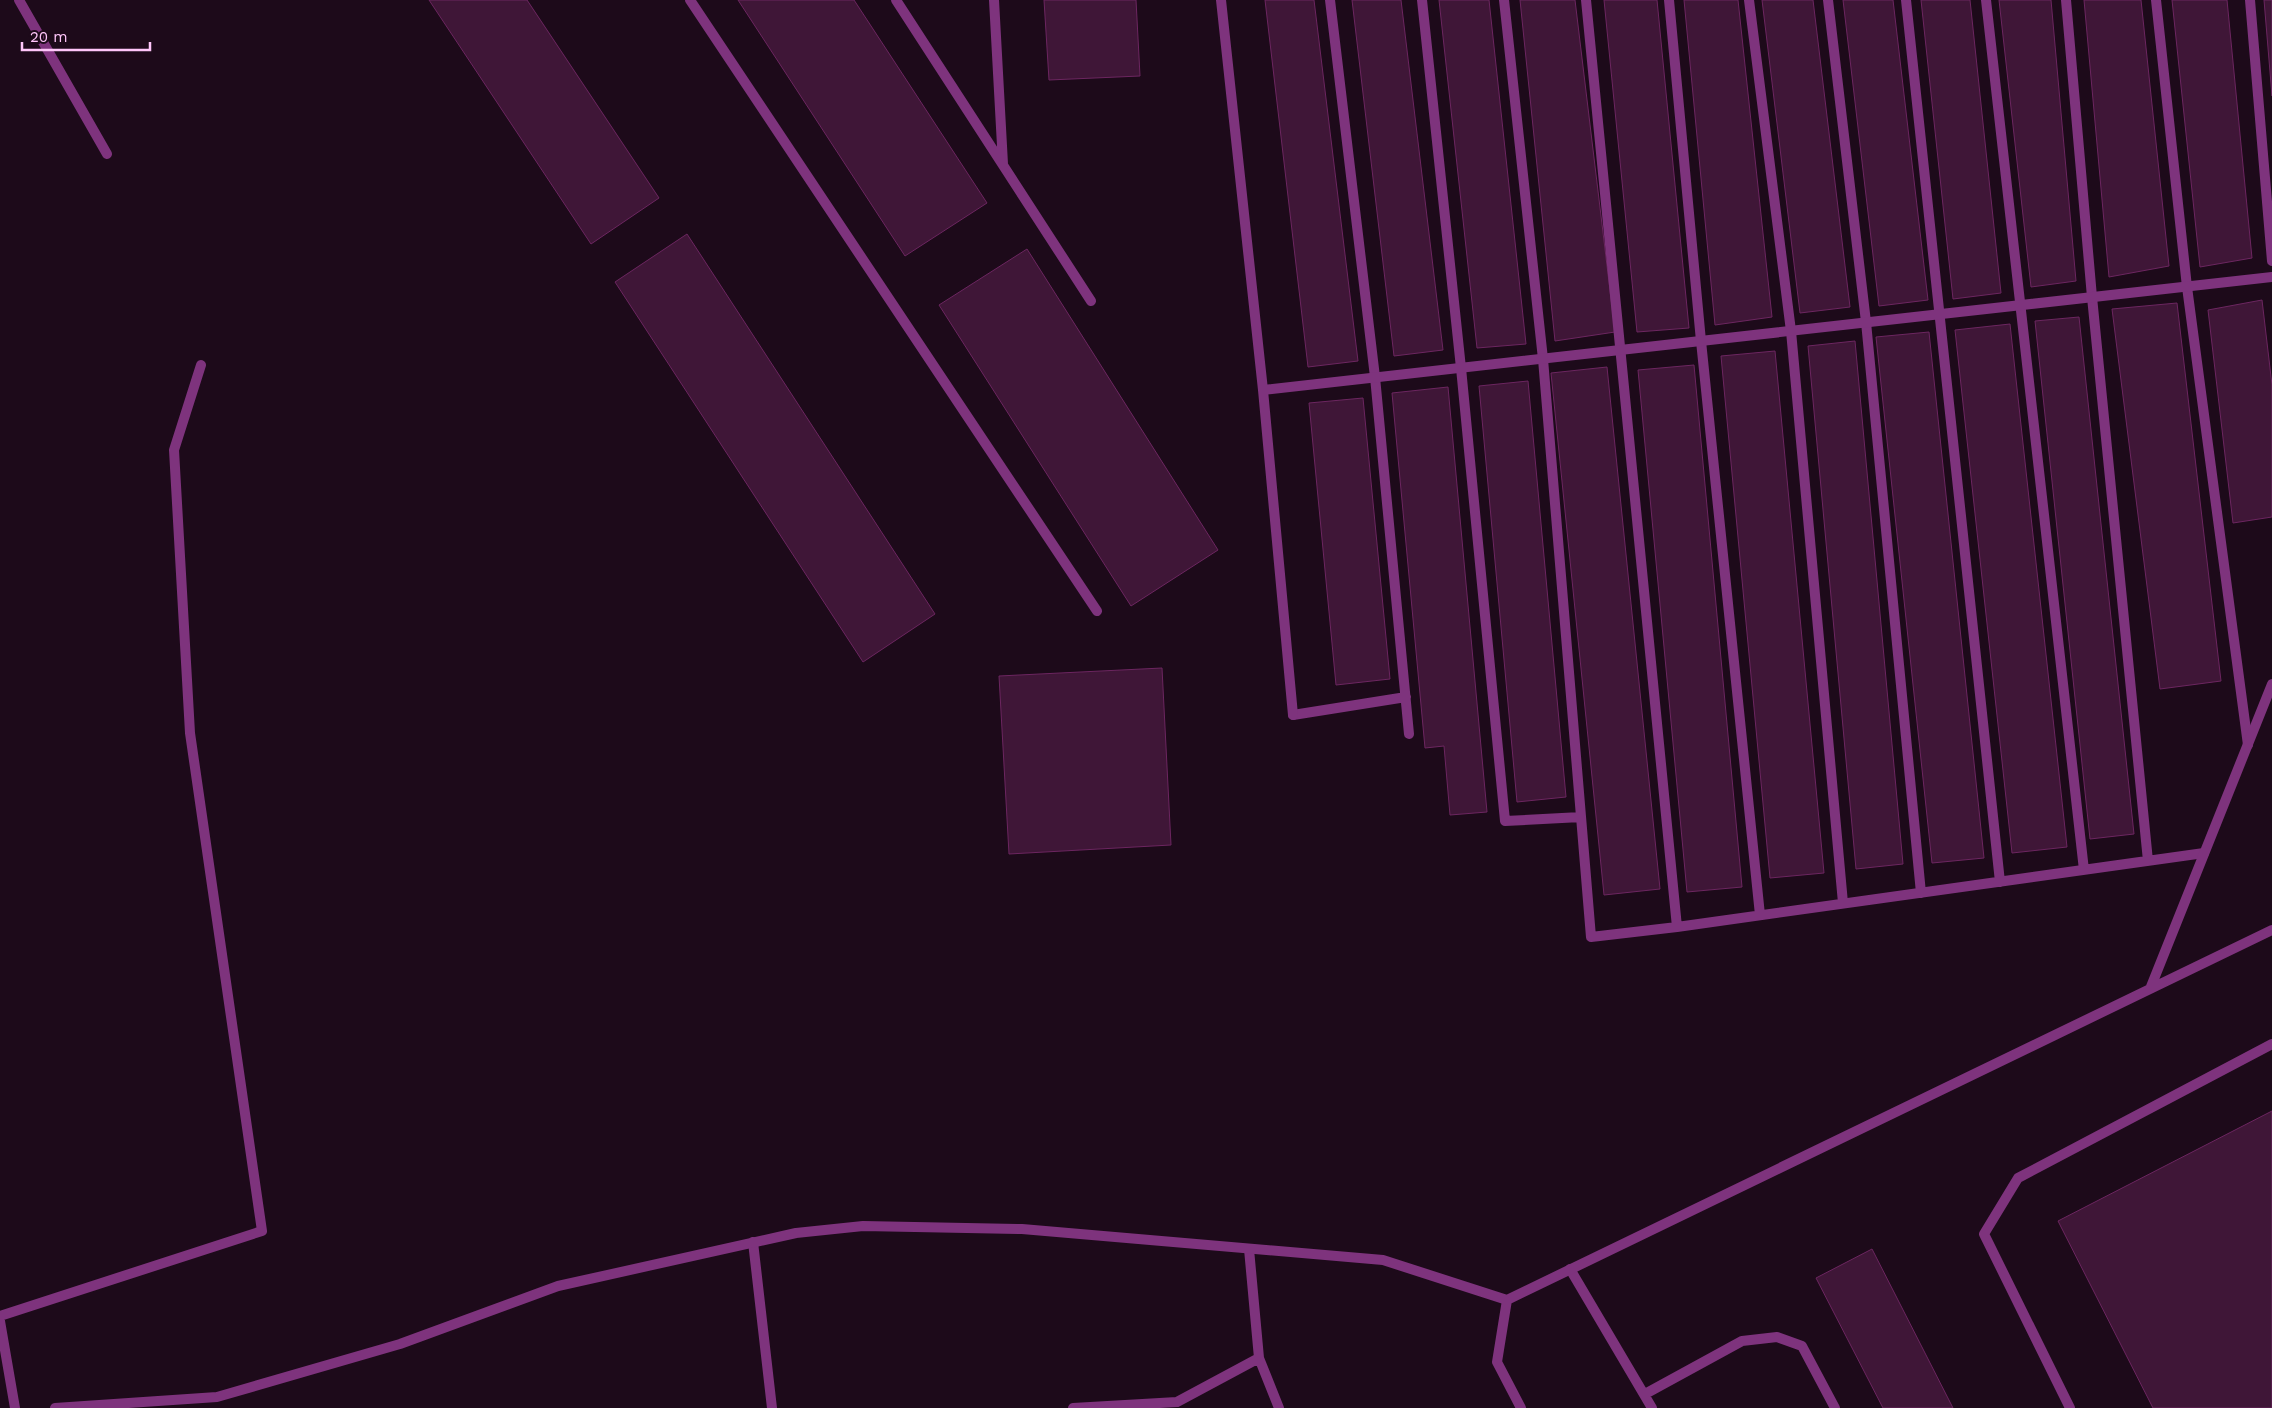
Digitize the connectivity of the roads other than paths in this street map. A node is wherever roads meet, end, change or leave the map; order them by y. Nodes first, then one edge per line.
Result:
1 (19, 0) edge
2 (690, 0) edge
3 (896, 0) edge
4 (994, 0) edge
5 (1221, 0) edge
6 (1330, 0) edge
7 (1422, 0) edge
8 (1504, 0) edge
9 (1586, 0) edge
10 (1669, 0) edge
11 (1749, 0) edge
12 (1828, 0) edge
13 (1906, 0) edge
14 (1986, 0) edge
15 (2066, 0) edge
16 (2156, 0) edge
17 (2250, 0) edge
18 (107, 154) dead end
19 (1003, 165) junction
20 (2272, 261) edge
21 (2272, 277) edge
22 (2187, 287) junction
23 (2092, 297) junction
24 (1091, 301) dead end
25 (2021, 305) junction
26 (1940, 314) junction
27 (1866, 322) junction
28 (1791, 331) junction
29 (1701, 341) junction
30 (1622, 349) junction
31 (1543, 359) junction
32 (201, 365) dead end
33 (1462, 368) junction
34 (1375, 377) junction
35 (1263, 390) junction
36 (1097, 611) dead end
37 (2272, 684) edge
38 (1406, 697) junction
39 (1409, 734) dead end
40 (2248, 745) junction
41 (1582, 817) junction
42 (2204, 853) junction
43 (2148, 861) junction
44 (2084, 870) junction
45 (2000, 882) junction
46 (1921, 893) junction
47 (1843, 903) junction
48 (1760, 915) junction
49 (1677, 927) junction
50 (2272, 930) edge
51 (2150, 989) junction
52 (2272, 1044) edge
53 (753, 1242) junction
54 (1249, 1249) junction
55 (1570, 1270) junction
56 (1507, 1300) junction
57 (0, 1316) edge
58 (0, 1321) edge
59 (1259, 1358) junction
60 (1645, 1394) junction
61 (14, 1408) edge
62 (55, 1408) edge
63 (772, 1408) edge
64 (1073, 1408) edge
65 (1279, 1408) edge
66 (1521, 1408) edge
67 (1652, 1408) edge
68 (1835, 1408) edge
69 (2070, 1408) edge

1 - 18 street
2 - 36 street
3 - 19 street
4 - 19 street
5 - 35 street
6 - 34 street
7 - 33 street
8 - 31 street
9 - 30 street
10 - 29 street
11 - 28 street
12 - 27 street
13 - 26 street
14 - 25 street
15 - 23 street
16 - 22 street
17 - 20 street
19 - 24 street
21 - 22 street
22 - 23 street
22 - 40 street
23 - 25 street
23 - 43 street
25 - 26 street
25 - 44 street
26 - 27 street
26 - 45 street
27 - 28 street
27 - 46 street
28 - 29 street
28 - 47 street
29 - 30 street
29 - 48 street
30 - 31 street
30 - 49 street
31 - 33 street
31 - 41 street
32 - 57 street
33 - 34 street
33 - 41 street
34 - 35 street
34 - 38 street
35 - 38 street
37 - 40 street
38 - 39 street
40 - 42 street
41 - 49 street
42 - 43 street
42 - 51 street
43 - 44 street
44 - 45 street
45 - 46 street
46 - 47 street
47 - 48 street
48 - 49 street
50 - 51 street
51 - 55 street
52 - 69 street
53 - 54 street
53 - 62 street
53 - 63 street
54 - 56 street
54 - 59 street
55 - 56 street
55 - 60 street
56 - 66 street
58 - 61 street
59 - 64 street
59 - 65 street
60 - 67 street
60 - 68 street

